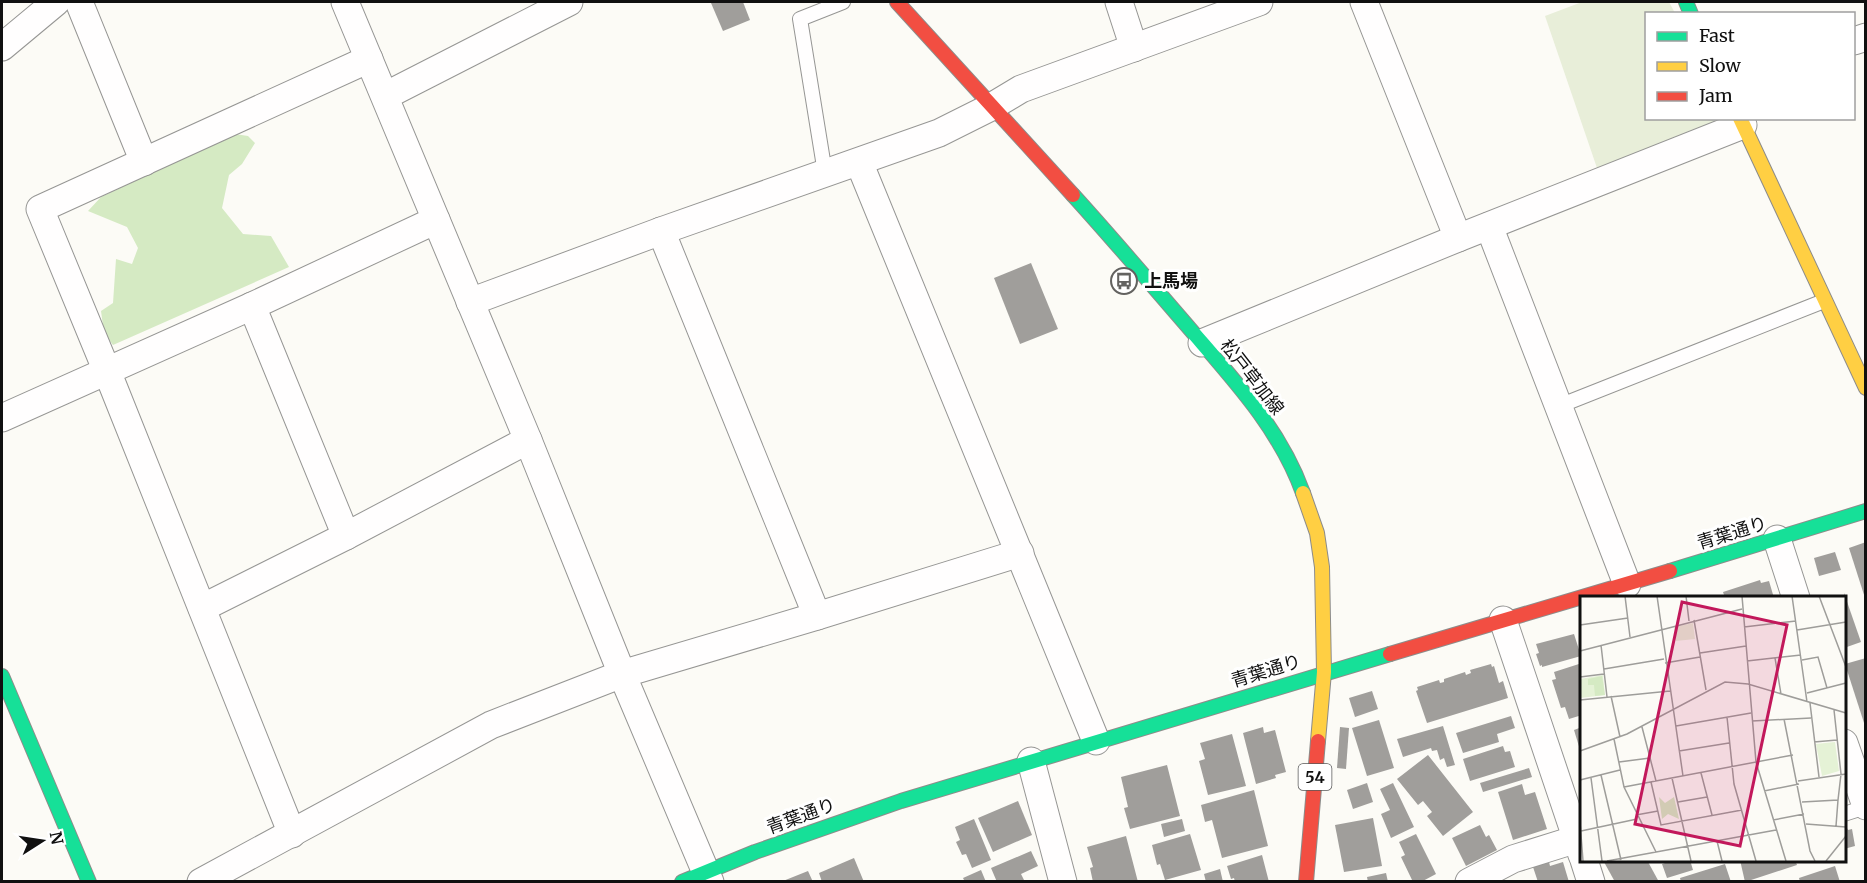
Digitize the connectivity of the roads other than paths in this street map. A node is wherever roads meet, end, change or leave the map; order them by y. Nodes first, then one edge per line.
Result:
1 (79, 2) edge
2 (345, 2) edge
3 (843, 2) edge
4 (897, 2) edge
5 (1119, 2) edge
6 (1259, 2) edge
7 (1364, 2) edge
8 (50, 3) edge
9 (560, 3) edge
10 (2, 47) edge
11 (1134, 48) junction
12 (369, 59) junction
13 (385, 96) junction
14 (991, 107) junction
15 (1742, 122) edge
16 (144, 162) junction
17 (859, 162) junction
18 (825, 173) junction
19 (436, 220) junction
20 (1489, 226) junction
21 (661, 231) junction
22 (1458, 238) junction
23 (1824, 301) junction
24 (470, 302) junction
25 (252, 306) junction
26 (1202, 343) junction
27 (107, 371) junction
28 (1866, 388) edge
29 (1559, 406) junction
30 (2, 418) edge
31 (528, 440) junction
32 (1866, 511) edge
33 (346, 536) junction
34 (1777, 539) junction
35 (1020, 553) junction
36 (1627, 584) junction
37 (1586, 596) edge
38 (1795, 596) edge
39 (1580, 598) edge
40 (202, 608) junction
41 (817, 616) junction
42 (1503, 620) junction
43 (1324, 672) junction
44 (622, 674) junction
45 (3, 685) edge
46 (1096, 741) junction
47 (1846, 746) edge
48 (1031, 761) junction
49 (1866, 807) edge
50 (1846, 814) edge
51 (292, 834) junction
52 (1579, 837) edge
53 (1585, 862) edge
54 (699, 878) edge
55 (89, 882) edge
56 (201, 882) edge
57 (1063, 882) edge
58 (1306, 882) edge
59 (1469, 882) edge
60 (1590, 882) edge

1 - 16 street
2 - 12 street
3 - 18 lane
4 - 14 street, 松戸草加線 / 54
5 - 11 street
6 - 11 street
7 - 22 street
8 - 10 street
9 - 13 street
11 - 14 street
12 - 13 street
12 - 16 street
13 - 19 street
14 - 17 street
14 - 26 street, 松戸草加線 / 54
15 - 20 street
15 - 23 street
16 - 27 street
17 - 18 street
17 - 35 street
18 - 21 street
19 - 24 street
19 - 25 street
20 - 22 street
20 - 29 street
21 - 24 street
21 - 41 street
22 - 26 street
23 - 28 street
23 - 29 lane
24 - 31 street
25 - 27 street
25 - 33 street
26 - 43 street, 松戸草加線 / 54
27 - 30 street
27 - 40 street
29 - 36 street
31 - 33 street
31 - 44 street
32 - 34 street, 青葉通り
33 - 40 street
34 - 36 street, 青葉通り
34 - 38 street
35 - 41 street
35 - 46 street
36 - 37 street, 青葉通り
39 - 42 street, 青葉通り
40 - 51 street
41 - 44 street
42 - 43 street, 青葉通り
42 - 52 street
43 - 46 street, 青葉通り
43 - 58 street, 松戸草加線 / 54
44 - 51 street
44 - 54 street
45 - 55 street
46 - 48 street, 青葉通り
47 - 49 street
48 - 54 street, 青葉通り
48 - 57 street
49 - 50 lane
51 - 56 street
52 - 59 street
53 - 60 street

